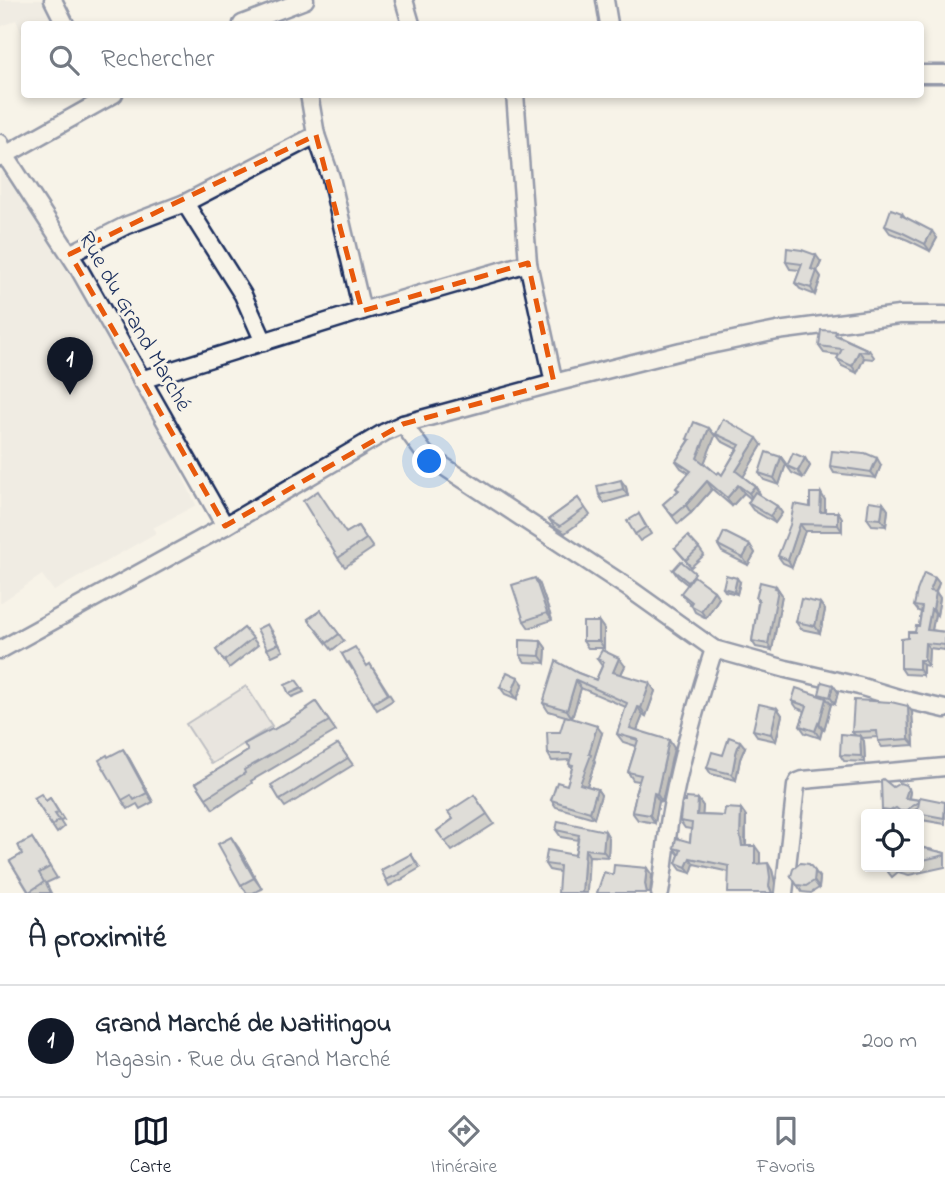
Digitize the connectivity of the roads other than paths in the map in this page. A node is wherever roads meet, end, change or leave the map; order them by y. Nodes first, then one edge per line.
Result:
1 (53, 0) edge
2 (305, 0) edge
3 (404, 0) edge
4 (605, 0) edge
5 (280, 5) edge
6 (64, 21) edge
7 (248, 21) edge
8 (288, 21) edge
9 (410, 21) edge
10 (608, 21) edge
11 (924, 74) edge
12 (945, 75) edge
13 (310, 98) edge
14 (515, 98) edge
15 (95, 100) edge
16 (316, 135) junction
17 (2, 152) edge
18 (185, 203) junction
19 (70, 254) junction
20 (528, 263) junction
21 (362, 311) junction
22 (945, 315) edge
23 (264, 342) junction
24 (141, 380) junction
25 (554, 383) junction
26 (403, 424) junction
27 (225, 526) junction
28 (714, 649) junction
29 (0, 650) edge
30 (945, 709) edge
31 (945, 767) edge
32 (660, 893) edge
33 (784, 893) edge

1 - 6 street
2 - 5 street
3 - 9 street
4 - 10 street
5 - 7 street
5 - 8 street
11 - 12 street
13 - 16 street
14 - 20 street
15 - 17 street
16 - 18 street
16 - 21 street
17 - 19 street, Rue du Grand Marché
18 - 19 street
18 - 23 street
19 - 24 street, Rue du Grand Marché
20 - 21 street
20 - 25 street
21 - 23 street
22 - 25 street
23 - 24 street
24 - 27 street, Rue du Grand Marché
25 - 26 street
26 - 27 street
26 - 28 street
27 - 29 street
28 - 30 street
28 - 32 street
31 - 33 street

